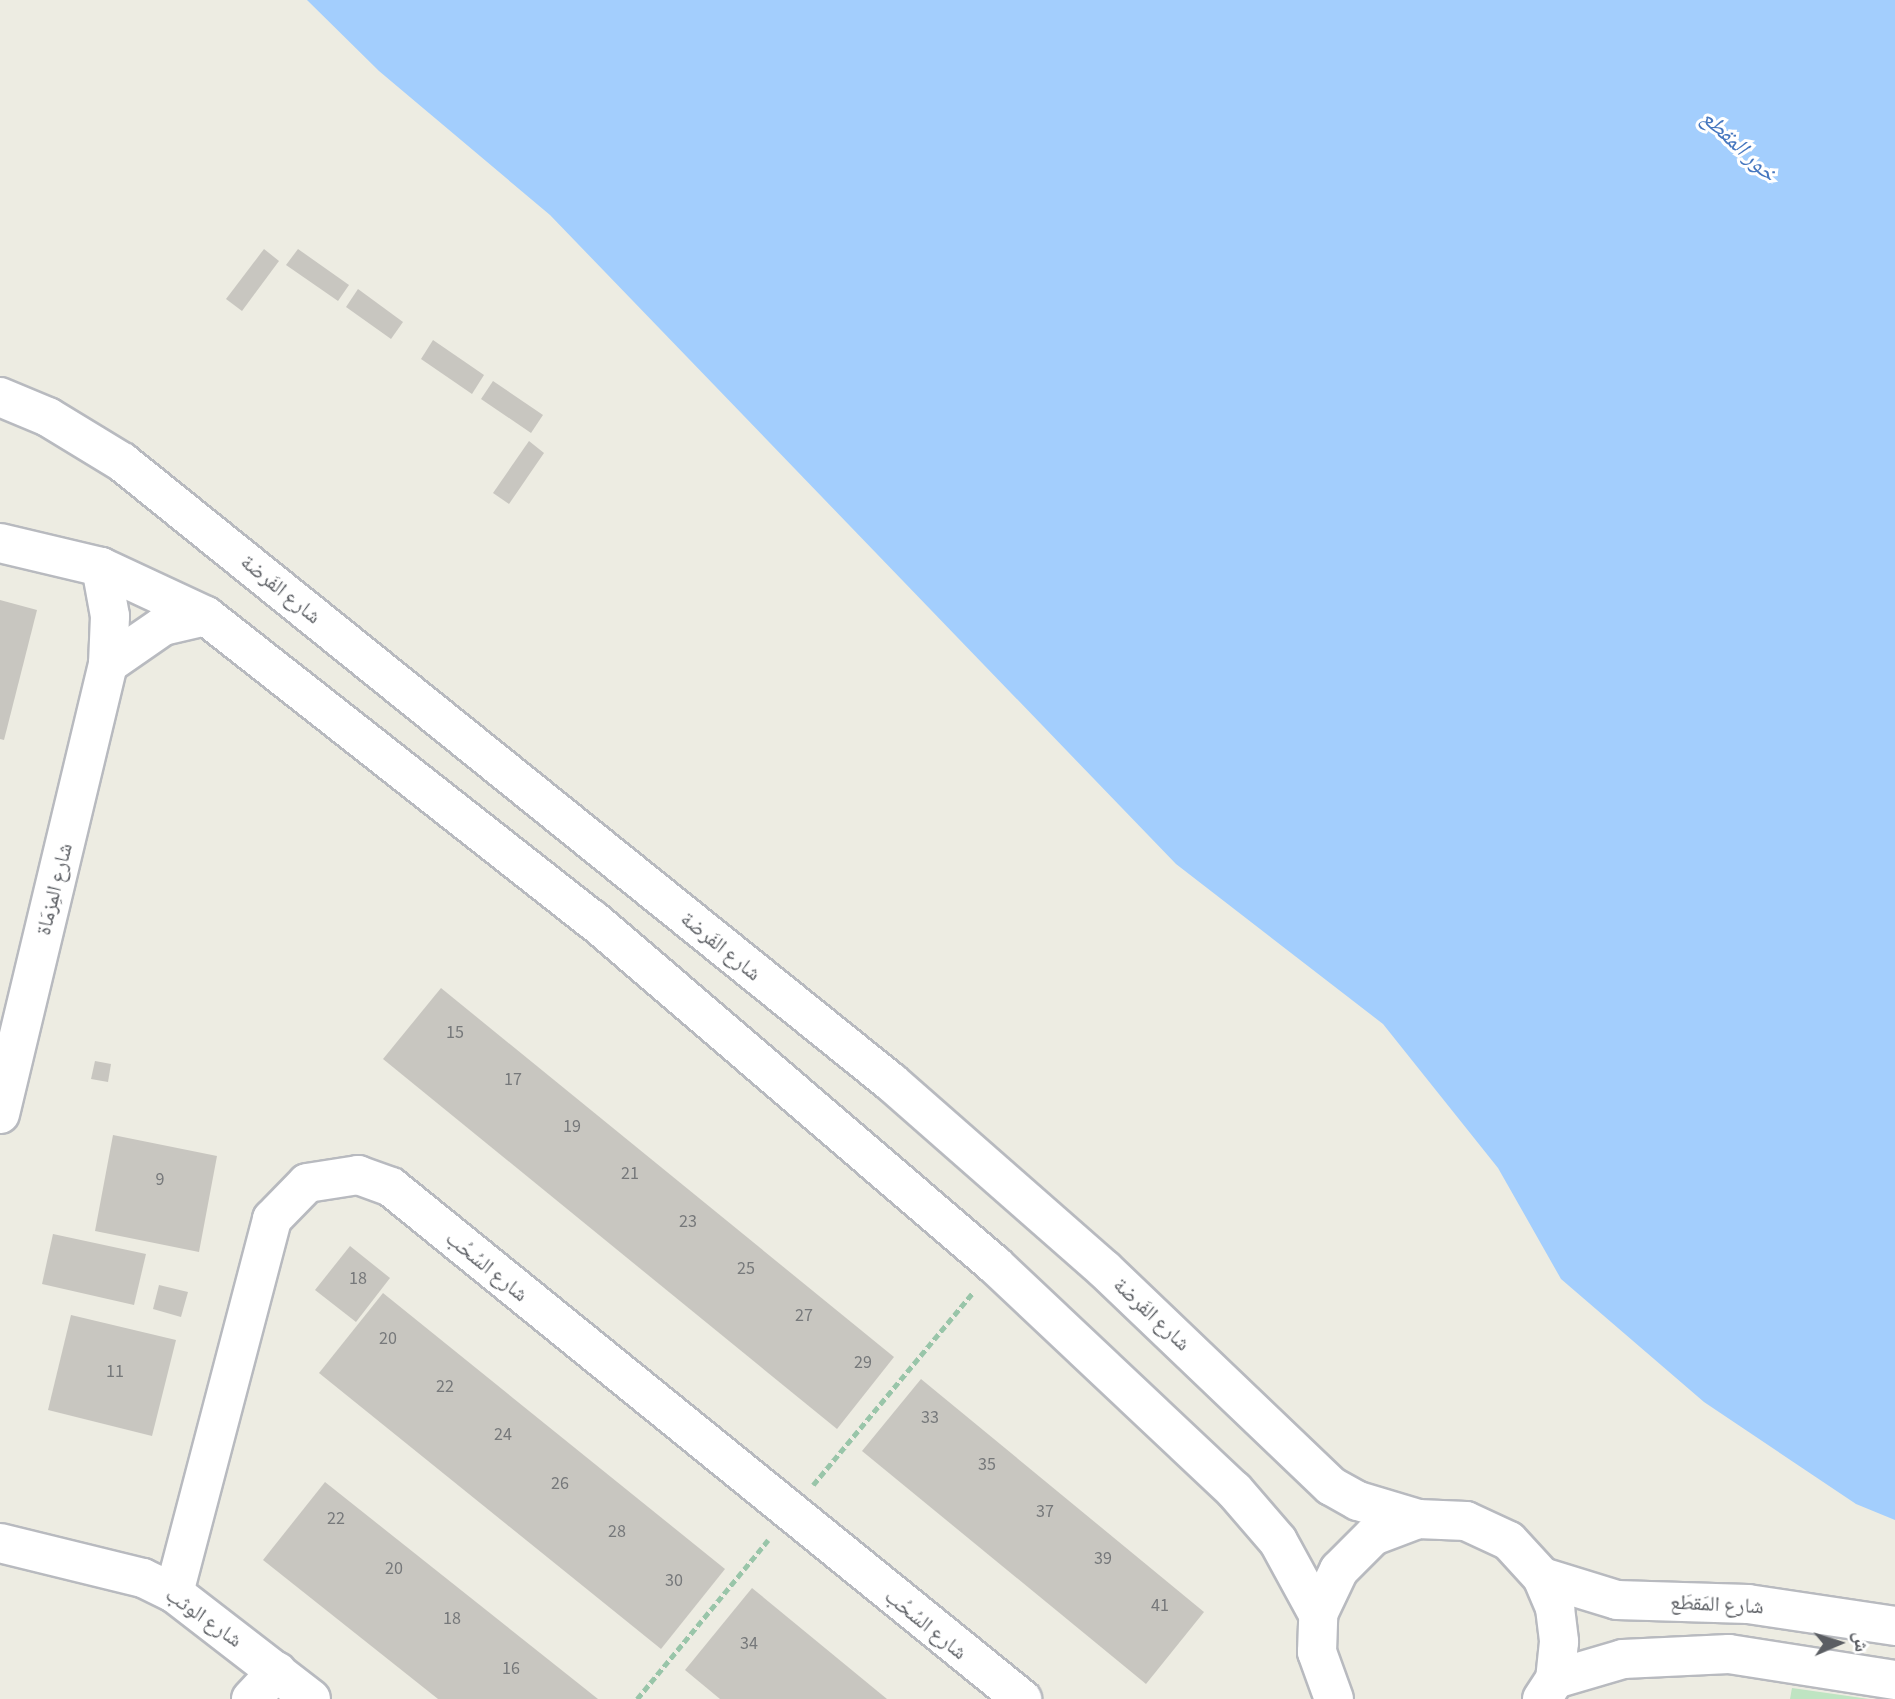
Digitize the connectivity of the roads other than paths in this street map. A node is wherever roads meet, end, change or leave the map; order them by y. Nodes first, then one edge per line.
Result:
1 (0, 397) edge
2 (0, 543) edge
3 (101, 567) junction
4 (206, 617) junction
5 (108, 664) junction
6 (0, 1114) edge
7 (1418, 1519) junction
8 (0, 1543) edge
9 (1542, 1577) junction
10 (174, 1593) junction
11 (1318, 1614) junction
12 (1895, 1626) edge
13 (277, 1671) junction
14 (1895, 1680) edge
15 (998, 1688) edge
16 (1549, 1689) edge
17 (251, 1699) edge
18 (311, 1699) edge
19 (1022, 1699) edge
20 (1334, 1699) edge

1 - 7 street, شارع الفَرضة
2 - 3 street
3 - 4 street
3 - 5 street, شارع المِزمَاة
4 - 5 street
4 - 11 street
5 - 6 street, شارع المِزمَاة
7 - 9 street
7 - 11 street
8 - 10 street, شارع الوثب
9 - 12 street, شارع المَقطَع
9 - 16 street
10 - 13 street, شارع الوثب
10 - 15 street, شارع السُحُب
11 - 20 street
13 - 17 street
13 - 18 street, شارع الوثب
14 - 16 street
15 - 19 street, شارع السُحُب

